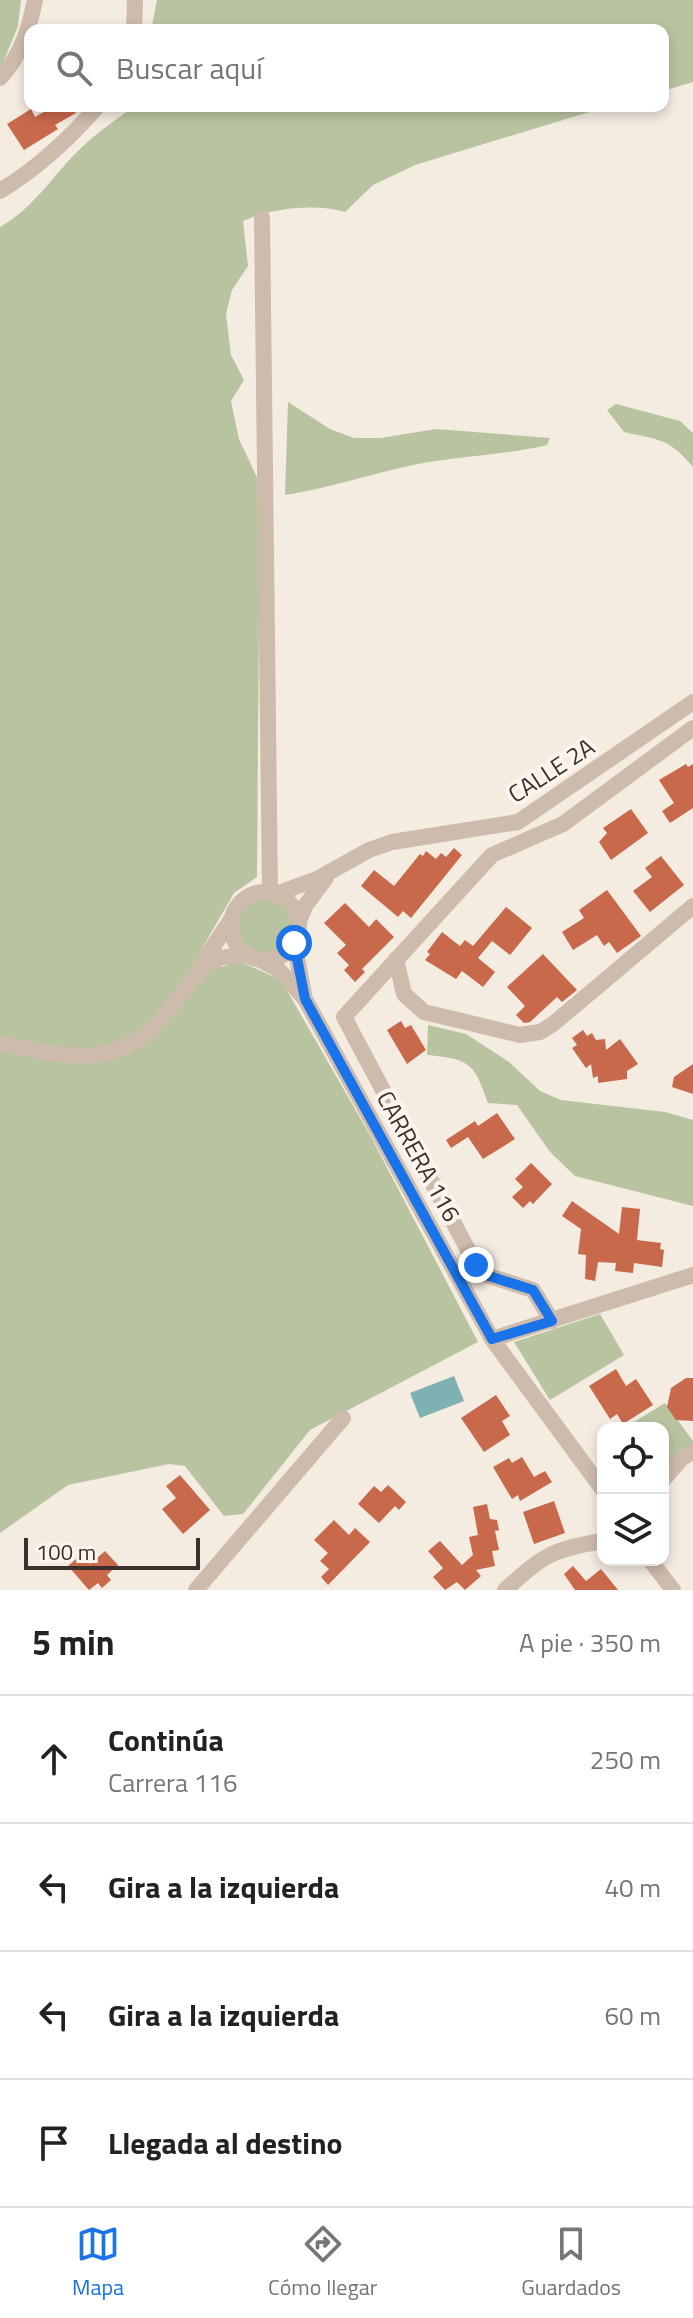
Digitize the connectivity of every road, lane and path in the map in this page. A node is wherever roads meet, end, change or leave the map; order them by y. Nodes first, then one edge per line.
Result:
1 (35, 0) edge
2 (135, 0) edge
3 (30, 24) edge
4 (134, 24) edge
5 (24, 41) edge
6 (0, 78) edge
7 (93, 112) edge
8 (0, 191) edge
9 (262, 218) dead end
10 (693, 702) edge
11 (693, 728) edge
12 (331, 873) junction
13 (268, 894) junction
14 (693, 906) edge
15 (232, 918) junction
16 (298, 924) junction
17 (294, 943) junction
18 (254, 957) junction
19 (396, 959) junction
20 (197, 974) junction
21 (305, 999) junction
22 (0, 1044) edge
23 (693, 1275) edge
24 (552, 1321) junction
25 (492, 1339) junction
26 (343, 1418) dead end
27 (693, 1452) edge
28 (669, 1473) edge
29 (597, 1482) edge
30 (597, 1542) edge
31 (655, 1566) edge
32 (196, 1590) edge
33 (505, 1590) edge
34 (673, 1590) edge

1 - 3 street
2 - 4 street
5 - 6 street
7 - 8 street
9 - 13 street
10 - 12 street, CALLE 2A
11 - 19 street
12 - 13 street, CALLE 2A
12 - 16 street, CALLE 2A
13 - 15 street
13 - 16 street
14 - 19 street
15 - 18 street
15 - 20 street
16 - 17 street
17 - 18 street
17 - 21 street, CARRERA 116
18 - 20 street
18 - 21 street, CARRERA 116
19 - 24 street
20 - 22 street
21 - 25 street, CARRERA 116
23 - 24 street
24 - 25 street
25 - 29 street, CARRERA 116
26 - 32 street
27 - 28 street
30 - 33 street
31 - 34 street

